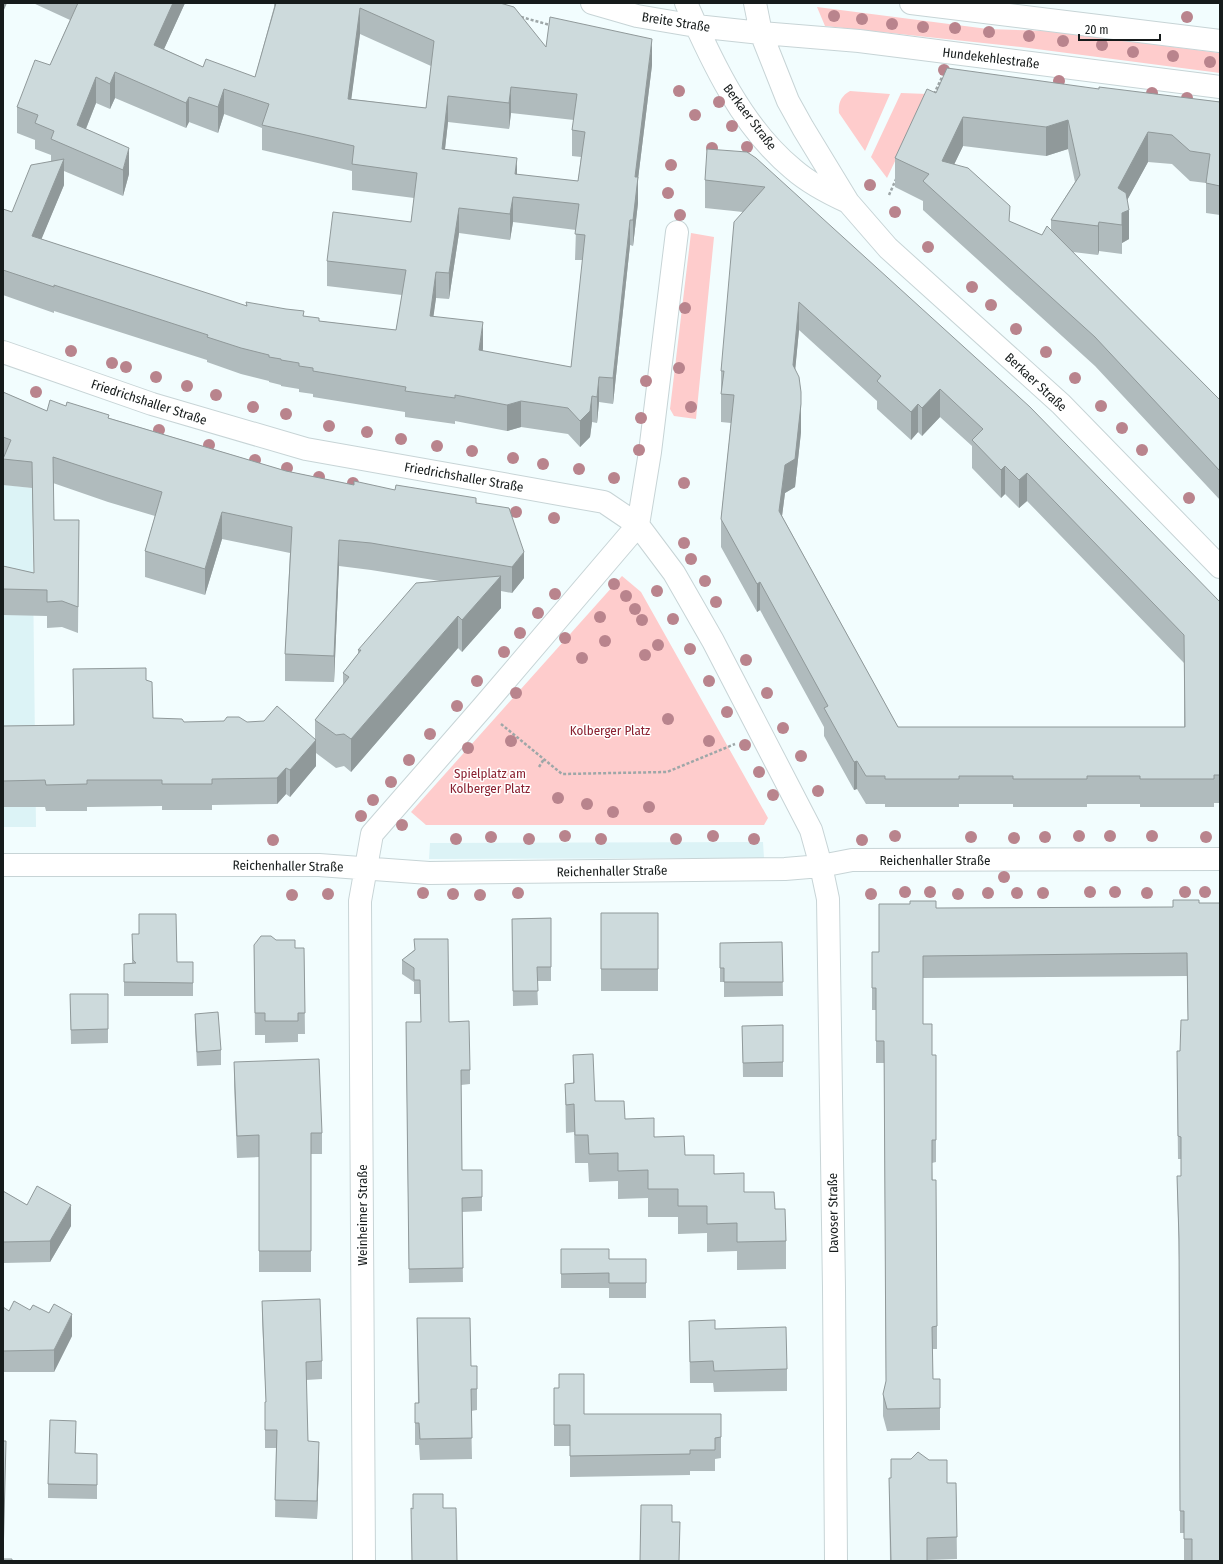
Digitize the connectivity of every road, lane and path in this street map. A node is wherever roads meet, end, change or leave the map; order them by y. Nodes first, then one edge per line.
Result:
1 (592, 3) edge
2 (686, 3) edge
3 (755, 3) edge
4 (910, 3) edge
5 (520, 17) edge
6 (696, 26) junction
7 (556, 27) edge
8 (762, 33) junction
9 (1220, 41) edge
10 (942, 76) edge
11 (1220, 87) edge
12 (933, 97) edge
13 (898, 174) edge
14 (889, 195) dead end
15 (848, 202) junction
16 (677, 232) dead end
17 (3, 352) edge
18 (638, 525) junction
19 (1220, 567) edge
20 (498, 720) dead end
21 (735, 744) dead end
22 (544, 759) junction
23 (539, 767) dead end
24 (1220, 859) edge
25 (3, 865) edge
26 (821, 866) junction
27 (366, 869) junction
28 (364, 1561) edge
29 (836, 1561) edge

1 - 6 street, Breite Straße
2 - 6 street, Berkaer Straße
3 - 8 street, Berkaer Straße
4 - 9 street
5 - 7 path
6 - 8 street, Breite Straße
6 - 15 street, Berkaer Straße
8 - 11 street, Hundekehlestraße
8 - 15 street, Berkaer Straße
10 - 12 path
13 - 14 path
15 - 19 street, Berkaer Straße
16 - 18 street
17 - 18 street, Friedrichshaller Straße
18 - 26 street
18 - 27 street
20 - 22 path
21 - 22 path
22 - 23 path
24 - 26 street, Reichenhaller Straße
25 - 27 street, Reichenhaller Straße
26 - 27 street, Reichenhaller Straße
26 - 29 street, Davoser Straße
27 - 28 street, Weinheimer Straße

